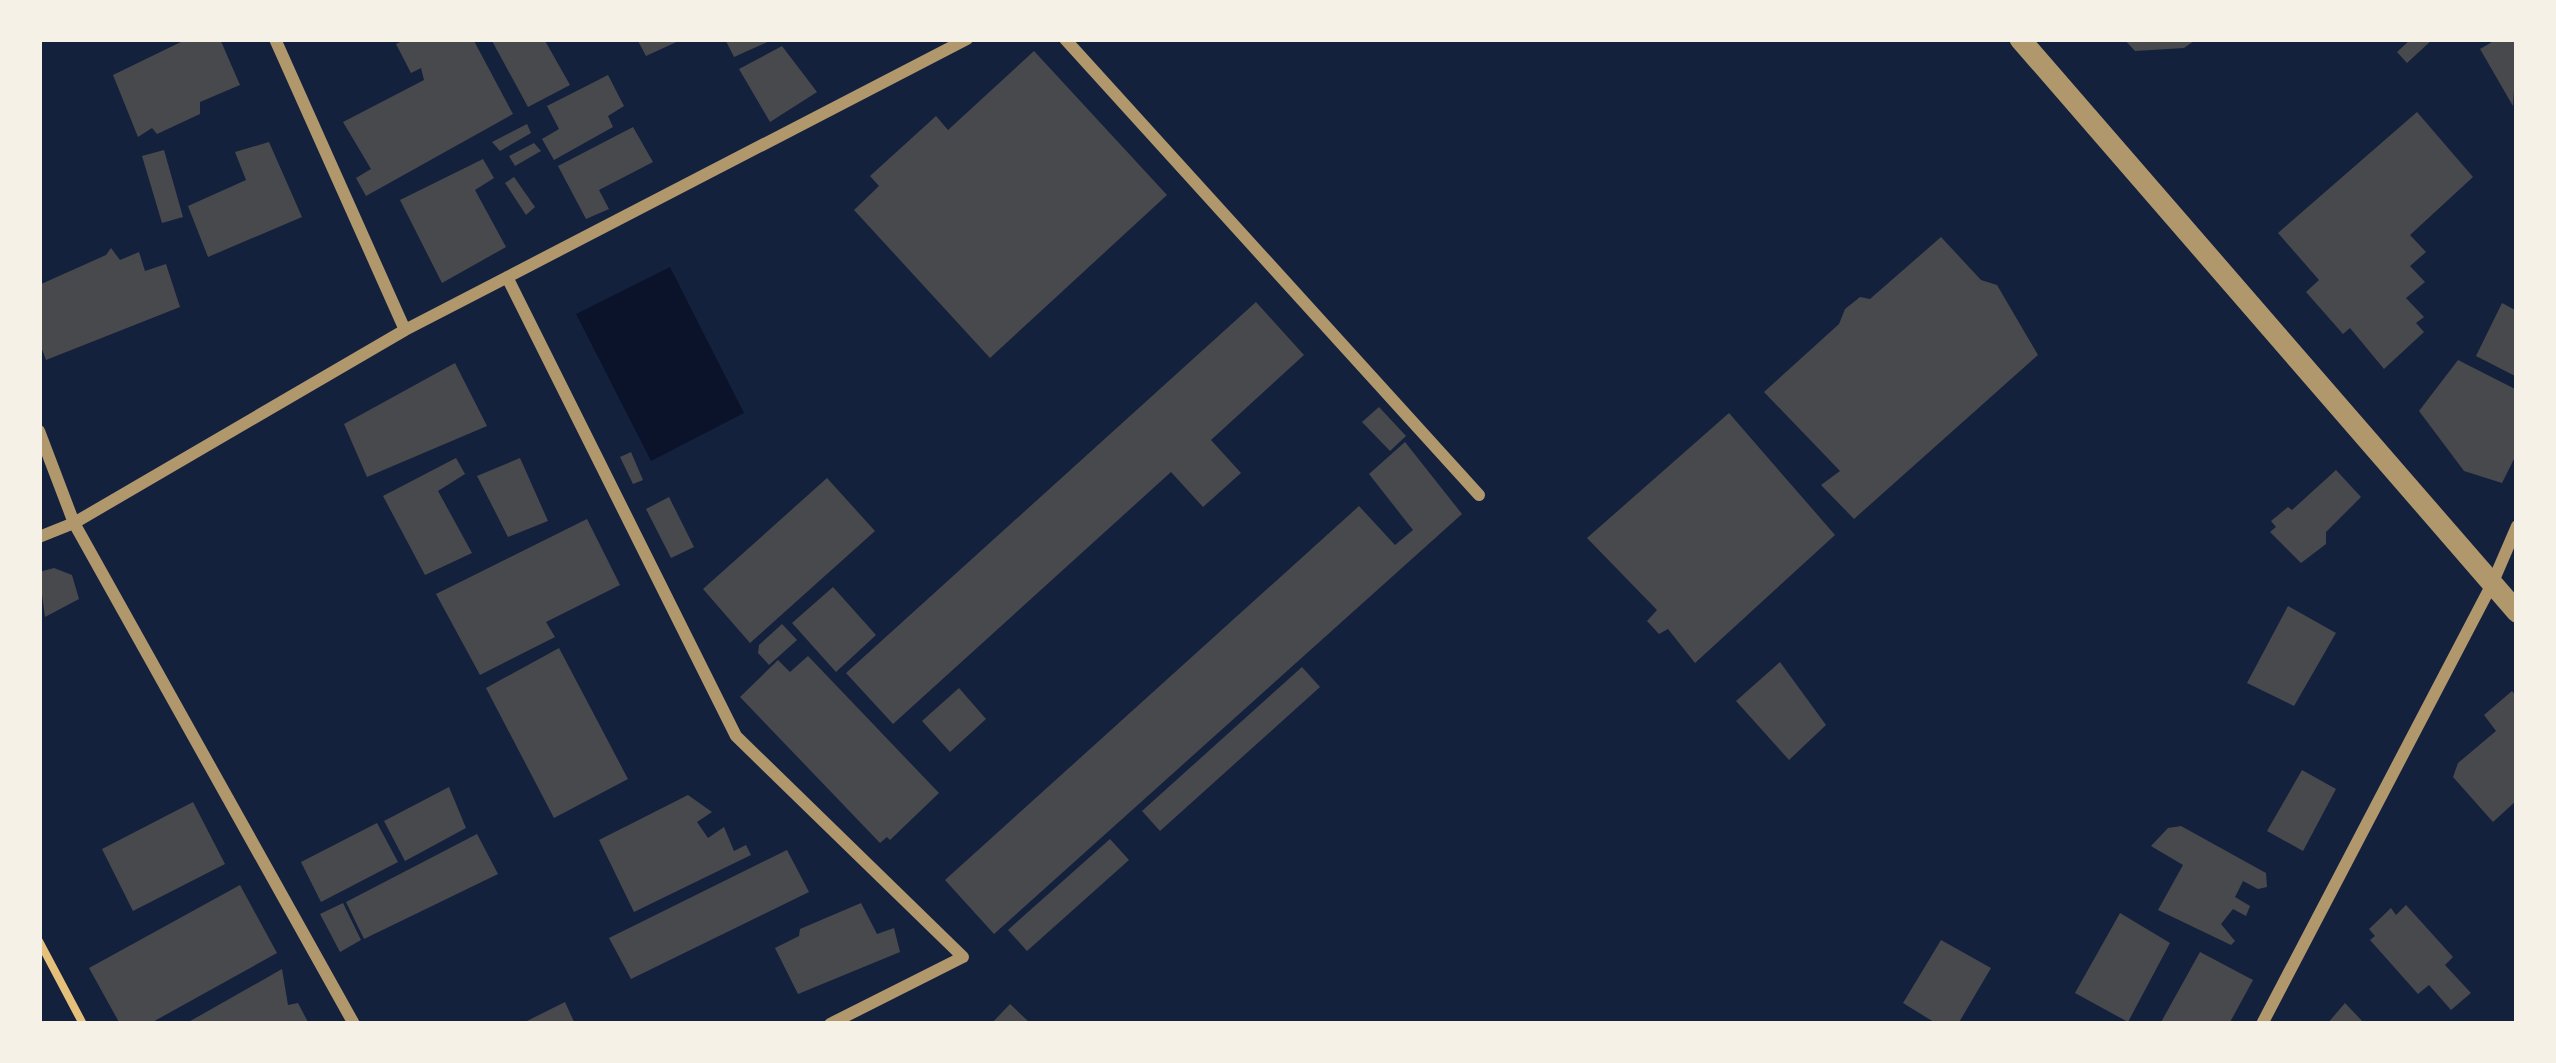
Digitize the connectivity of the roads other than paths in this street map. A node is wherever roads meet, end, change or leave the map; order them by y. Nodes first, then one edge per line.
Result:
1 (275, 39) edge
2 (967, 39) edge
3 (1065, 39) edge
4 (2020, 39) edge
5 (507, 278) junction
6 (405, 330) junction
7 (39, 431) edge
8 (1479, 495) dead end
9 (74, 523) junction
10 (2517, 526) edge
11 (39, 537) edge
12 (2492, 584) junction
13 (2517, 612) edge
14 (354, 1024) edge
15 (830, 1024) edge
16 (2262, 1024) edge

1 - 6 street
2 - 5 street
3 - 8 street
4 - 12 street
5 - 6 street
5 - 15 street
6 - 9 street
7 - 9 street
9 - 11 street
9 - 14 street
10 - 12 street
12 - 13 street
12 - 16 street

